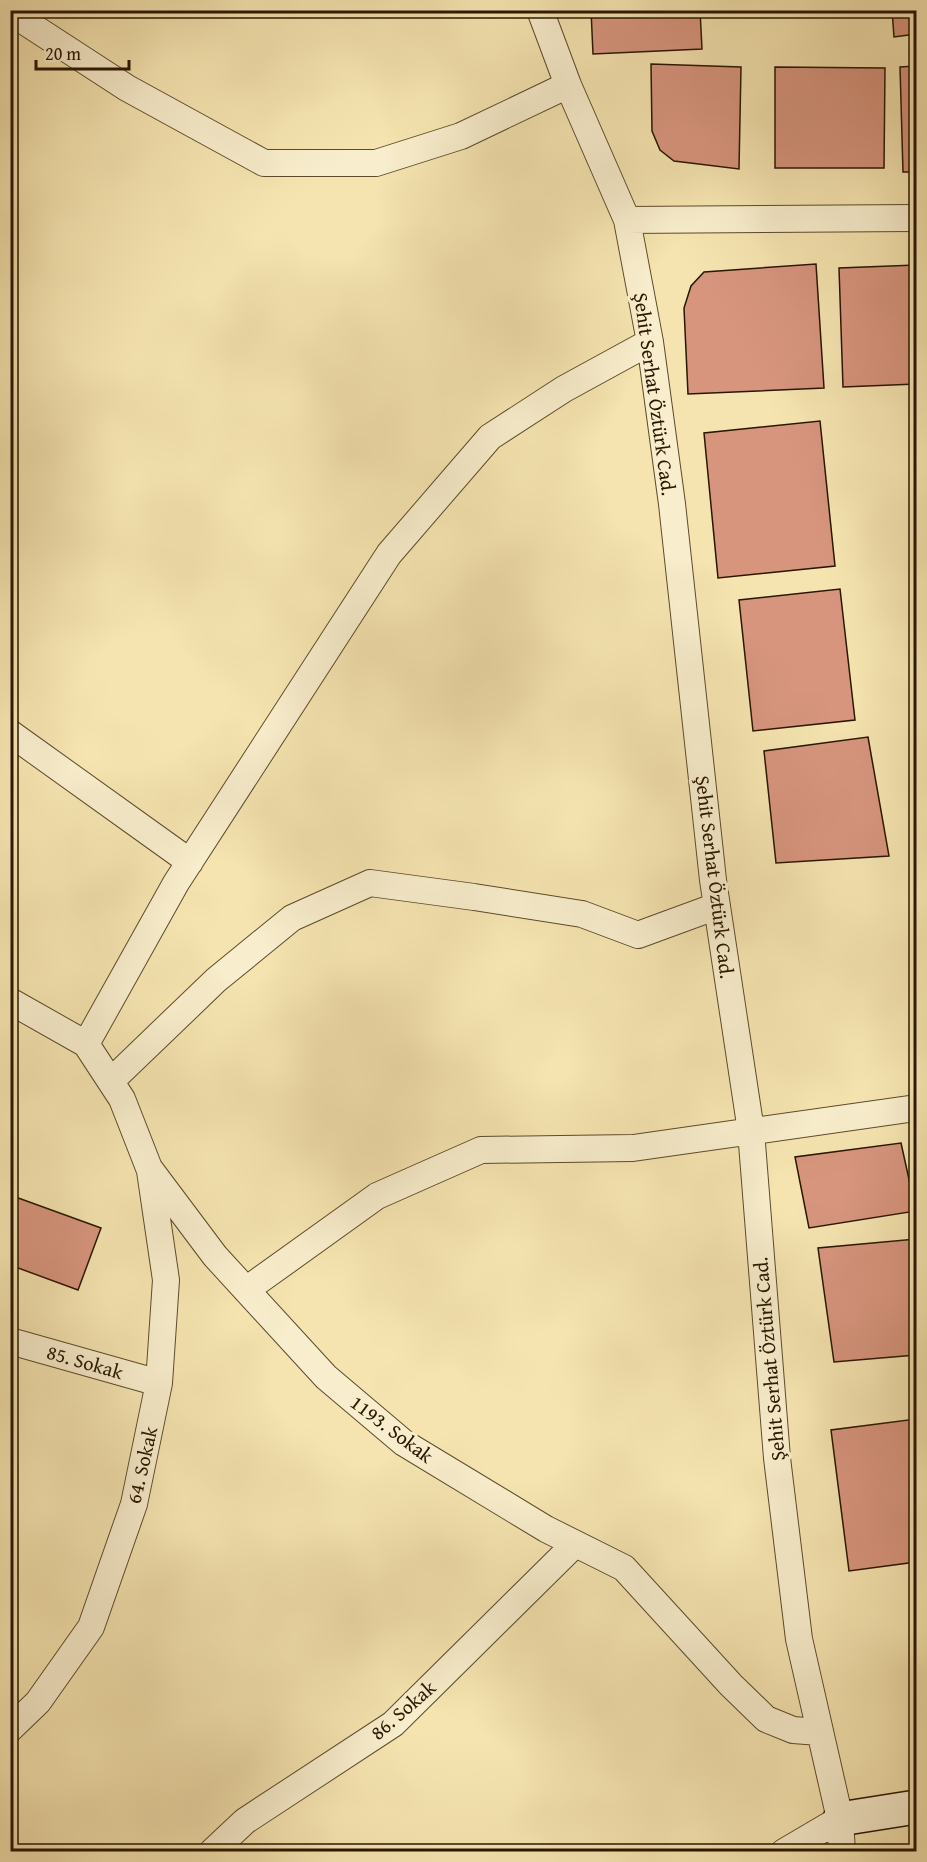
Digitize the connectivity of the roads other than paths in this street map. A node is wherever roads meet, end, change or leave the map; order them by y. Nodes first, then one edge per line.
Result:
1 (540, 10) edge
2 (10, 12) edge
3 (568, 85) junction
4 (916, 218) edge
5 (627, 220) junction
6 (650, 342) junction
7 (10, 733) edge
8 (190, 862) junction
9 (717, 906) junction
10 (18, 1007) edge
11 (86, 1044) junction
12 (111, 1081) junction
13 (916, 1108) edge
14 (751, 1131) junction
15 (149, 1168) junction
16 (246, 1290) junction
17 (10, 1341) edge
18 (159, 1383) junction
19 (575, 1544) junction
20 (10, 1729) edge
21 (820, 1732) junction
22 (916, 1807) edge
23 (840, 1819) junction
24 (212, 1851) edge
25 (784, 1851) edge
26 (842, 1851) edge

1 - 3 street, Şehit Serhat Öztürk Cad.
2 - 3 street
3 - 5 street, Şehit Serhat Öztürk Cad.
4 - 5 street
5 - 6 street, Şehit Serhat Öztürk Cad.
6 - 8 street
6 - 9 street, Şehit Serhat Öztürk Cad.
7 - 8 street
8 - 11 street
9 - 12 street
9 - 14 street, Şehit Serhat Öztürk Cad.
10 - 11 street
11 - 12 street, 1193. Sokak
12 - 15 street, 1193. Sokak
13 - 14 street
14 - 16 street
14 - 21 street, Şehit Serhat Öztürk Cad.
15 - 16 street, 1193. Sokak
15 - 18 street, 64. Sokak
16 - 19 street, 1193. Sokak
17 - 18 street, 85. Sokak
18 - 20 street, 64. Sokak
19 - 21 street, 1193. Sokak
19 - 24 street, 86. Sokak
21 - 23 street, Şehit Serhat Öztürk Cad.
22 - 23 street
23 - 25 street
23 - 26 street, Şehit Serhat Öztürk Cad.

